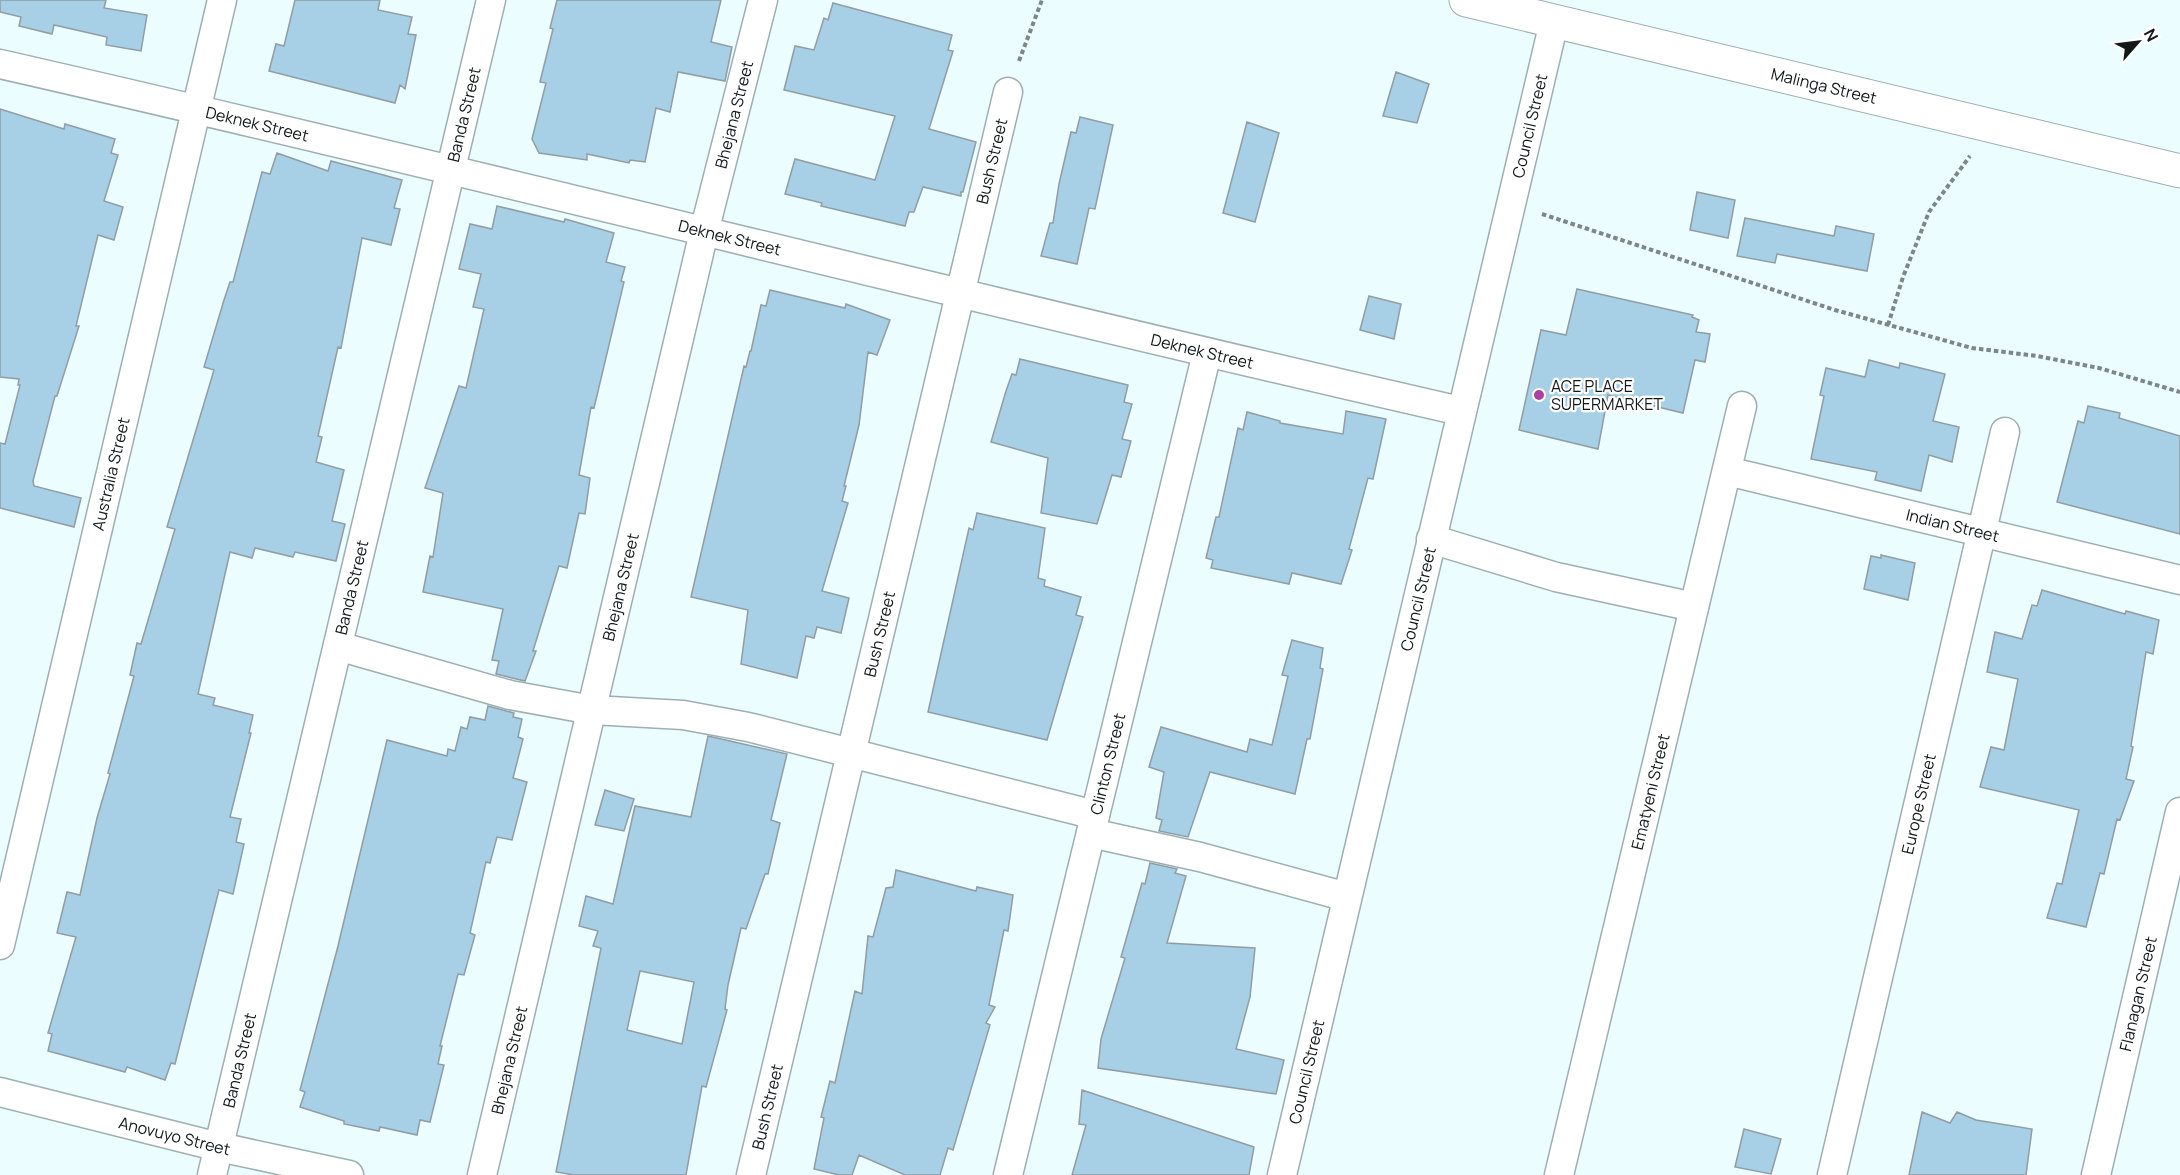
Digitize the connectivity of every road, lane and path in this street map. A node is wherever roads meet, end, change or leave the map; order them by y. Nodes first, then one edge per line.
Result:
1 (222, 0) edge
2 (491, 0) edge
3 (763, 0) edge
4 (1042, 0) edge
5 (1466, 0) edge
6 (1554, 22) junction
7 (0, 64) edge
8 (1008, 92) joint
9 (196, 109) junction
10 (1991, 126) junction
11 (451, 171) junction
12 (2180, 171) edge
13 (1510, 203) junction
14 (704, 231) junction
15 (959, 294) junction
16 (1888, 325) junction
17 (1207, 353) junction
18 (2180, 392) edge
19 (1742, 406) dead end
20 (1461, 411) junction
21 (2005, 432) dead end
22 (1727, 471) junction
23 (1983, 532) junction
24 (1431, 539) junction
25 (2180, 580) edge
26 (1694, 607) junction
27 (338, 646) junction
28 (592, 710) junction
29 (851, 754) junction
30 (2180, 812) edge
31 (1093, 824) junction
32 (1347, 897) junction
33 (0, 945) edge
34 (0, 1092) edge
35 (219, 1147) junction
36 (212, 1175) edge
37 (350, 1175) edge
38 (482, 1175) edge
39 (752, 1175) edge
40 (1008, 1175) edge
41 (1282, 1175) edge
42 (1559, 1175) edge
43 (1832, 1175) edge
44 (2096, 1175) edge

1 - 9 street, Australia Street
2 - 11 street, Banda Street
3 - 14 street, Bhejana Street
4 - 8 path
5 - 6 street, Malinga Street
6 - 10 street, Malinga Street
6 - 13 street, Council Street
7 - 9 street, Deknek Street
8 - 15 street, Bush Street
9 - 11 street, Deknek Street
9 - 33 street, Australia Street
10 - 12 street, Malinga Street
10 - 16 path
11 - 14 street, Deknek Street
11 - 27 street, Banda Street
13 - 16 path
13 - 20 street, Council Street
14 - 15 street, Deknek Street
14 - 28 street, Bhejana Street
15 - 17 street, Deknek Street
15 - 29 street, Bush Street
16 - 18 path
17 - 20 street, Deknek Street
17 - 31 street, Clinton Street
19 - 22 street, Ematyeni Street
20 - 24 street, Council Street
21 - 23 street, Europe Street
22 - 23 street, Indian Street
22 - 26 street, Ematyeni Street
23 - 25 street, Indian Street
23 - 43 street, Europe Street
24 - 26 street
24 - 32 street, Council Street
26 - 42 street, Ematyeni Street
27 - 28 street
27 - 35 street, Banda Street
28 - 29 street
28 - 38 street, Bhejana Street
29 - 31 street
29 - 39 street, Bush Street
30 - 44 street, Flanagan Street
31 - 32 street
31 - 40 street, Clinton Street
32 - 41 street, Council Street
34 - 35 street, Anovuyo Street
35 - 36 street, Banda Street
35 - 37 street, Anovuyo Street

